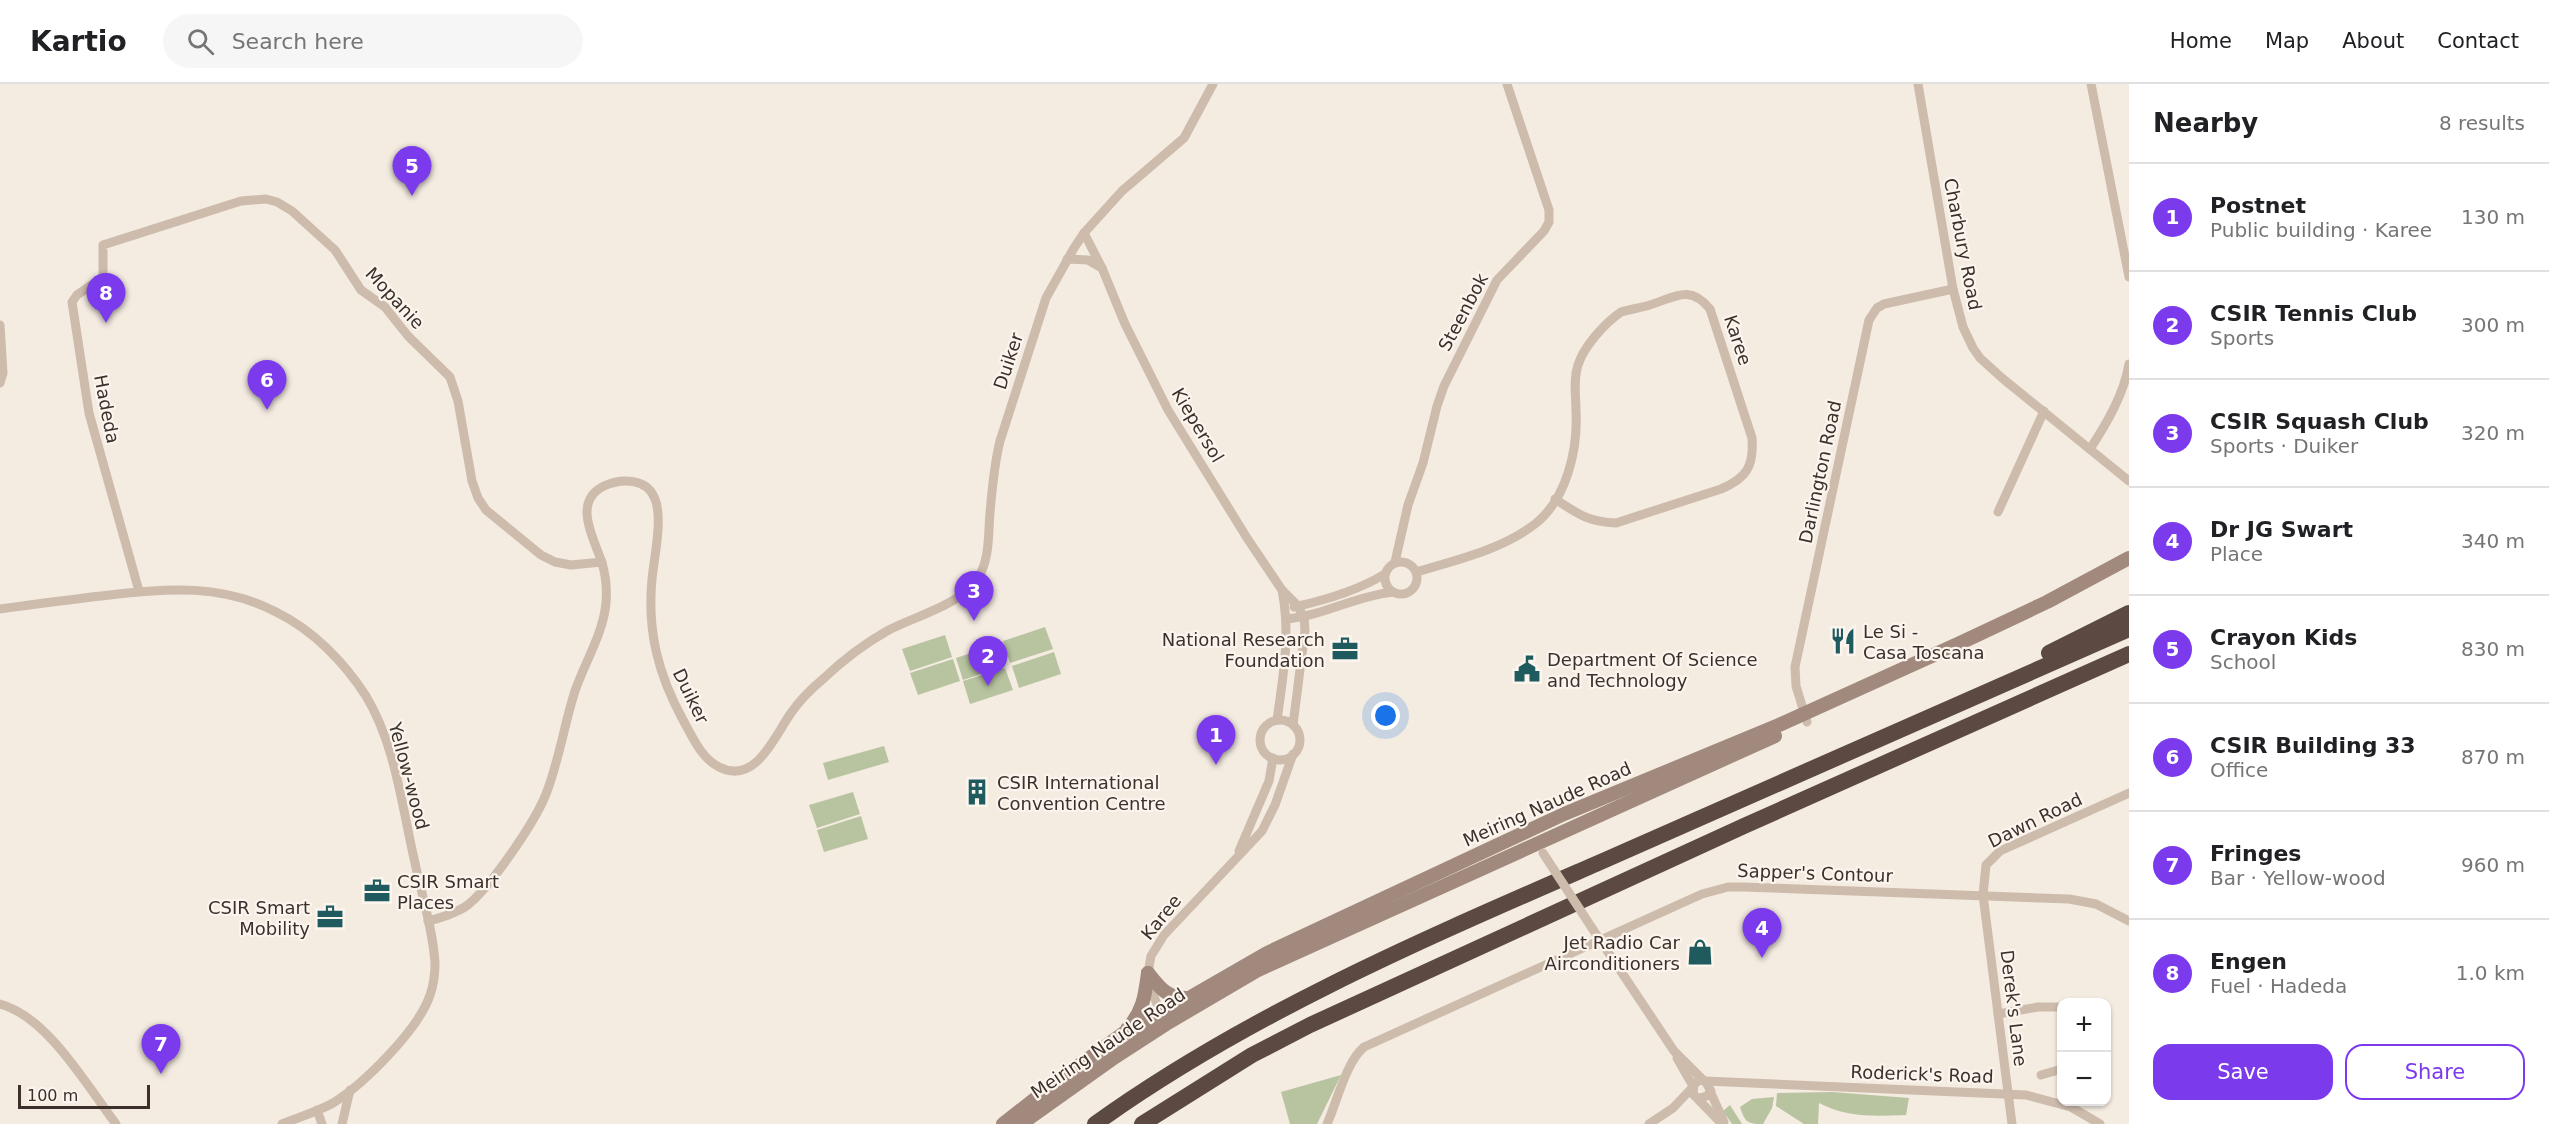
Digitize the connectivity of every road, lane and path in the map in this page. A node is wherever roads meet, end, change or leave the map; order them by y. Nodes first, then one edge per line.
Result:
1 (1213, 84) edge
2 (1507, 84) edge
3 (1918, 84) edge
4 (2091, 84) edge
5 (1084, 233) junction
6 (103, 245) joint
7 (1067, 259) junction
8 (1102, 268) junction
9 (2129, 277) edge
10 (1953, 289) junction
11 (0, 324) edge
12 (2129, 364) edge
13 (0, 383) edge
14 (2044, 411) junction
15 (2090, 449) junction
16 (2129, 481) edge
17 (1555, 499) junction
18 (1998, 512) dead end
19 (1401, 537) junction
20 (2129, 558) edge
21 (602, 562) junction
22 (1395, 562) junction
23 (1407, 563) junction
24 (2129, 566) edge
25 (1416, 572) junction
26 (1385, 574) junction
27 (1282, 590) junction
28 (139, 591) junction
29 (1393, 592) junction
30 (1298, 606) junction
31 (0, 609) edge
32 (2129, 613) edge
33 (1286, 614) junction
34 (1304, 618) junction
35 (2129, 629) edge
36 (2129, 654) edge
37 (1805, 718) junction
38 (1277, 720) junction
39 (1293, 725) junction
40 (1871, 742) junction
41 (1293, 754) junction
42 (1273, 758) junction
43 (2129, 793) edge
44 (1262, 801) junction
45 (1275, 805) junction
46 (1530, 830) junction
47 (1540, 848) junction
48 (1237, 855) junction
49 (1983, 895) junction
50 (428, 921) junction
51 (2129, 921) edge
52 (1600, 939) junction
53 (1148, 973) junction
54 (1187, 998) junction
55 (0, 1004) edge
56 (2057, 1007) edge
57 (1998, 1014) junction
58 (1163, 1018) junction
59 (1124, 1032) junction
60 (1674, 1051) junction
61 (2057, 1070) edge
62 (2041, 1076) dead end
63 (1704, 1080) junction
64 (1735, 1083) junction
65 (1692, 1087) junction
66 (350, 1090) junction
67 (1710, 1091) junction
68 (2008, 1094) junction
69 (1698, 1098) junction
70 (1673, 1108) junction
71 (317, 1110) junction
72 (116, 1124) edge
73 (282, 1124) edge
74 (322, 1124) edge
75 (342, 1124) edge
76 (1003, 1124) edge
77 (1021, 1124) edge
78 (1095, 1124) edge
79 (1142, 1124) edge
80 (1327, 1124) edge
81 (1649, 1124) edge
82 (1723, 1124) edge
83 (2012, 1124) edge
84 (2100, 1124) edge

1 - 5 street
2 - 19 street, Steenbok
3 - 10 street, Charbury Road
4 - 9 street
5 - 7 street, Duiker
5 - 8 street, Kiepersol
6 - 21 street, Mopanie
6 - 28 street, Hadeda
7 - 8 street
7 - 21 street, Duiker
8 - 27 street, Kiepersol
10 - 14 street, Charbury Road
10 - 37 street, Darlington Road
11 - 13 street
12 - 15 street
14 - 15 street, Charbury Road
14 - 18 street
15 - 16 street, Charbury Road
17 - 17 street, Karee
17 - 25 street, Karee
19 - 22 street
19 - 23 street
20 - 37 street, Meiring Naude Road
21 - 50 street, Duiker
22 - 23 street
22 - 26 street
23 - 25 street
24 - 37 street, Meiring Naude Road
25 - 29 street
26 - 29 street
26 - 30 street
27 - 30 street
27 - 33 street
28 - 31 street, Yellow-wood
28 - 50 street, Yellow-wood
29 - 34 street
30 - 33 street
30 - 34 street
32 - 40 highway
33 - 34 street
33 - 38 street
34 - 39 street
35 - 40 highway
36 - 79 highway
37 - 46 street, Meiring Naude Road
37 - 47 street, Meiring Naude Road
38 - 39 street
38 - 42 street
39 - 41 street
40 - 78 highway
41 - 42 street
41 - 45 street, Karee
42 - 44 street, Karee
43 - 49 street, Dawn Road
44 - 45 street
44 - 48 street, Karee
45 - 48 street, Karee
46 - 47 street
46 - 54 street, Meiring Naude Road
47 - 52 street, bridge
47 - 58 street, Meiring Naude Road
48 - 53 street, Karee
49 - 51 street, Sapper's Contour
49 - 52 street, Sapper's Contour
49 - 57 street, Derek's Lane
50 - 66 street, Yellow-wood
52 - 60 street
52 - 80 street, Sapper's Contour
53 - 54 street
53 - 58 street
53 - 59 street
54 - 58 street, Meiring Naude Road
55 - 72 street
56 - 57 street
57 - 68 street, Derek's Lane
58 - 59 street, Meiring Naude Road
58 - 77 street, Meiring Naude Road
59 - 76 street, Meiring Naude Road
60 - 63 street
60 - 65 street
61 - 62 street
63 - 64 street, Roderick's Road
63 - 65 street
63 - 67 street
64 - 67 street, Roderick's Road
64 - 68 street, Roderick's Road
65 - 69 street
65 - 70 street
66 - 71 street, Yellow-wood
66 - 75 street
67 - 69 street
67 - 82 street
68 - 83 street, Derek's Lane
68 - 84 street, Roderick's Road
69 - 70 street
69 - 82 street
70 - 81 street
71 - 73 street, Yellow-wood
71 - 74 street

